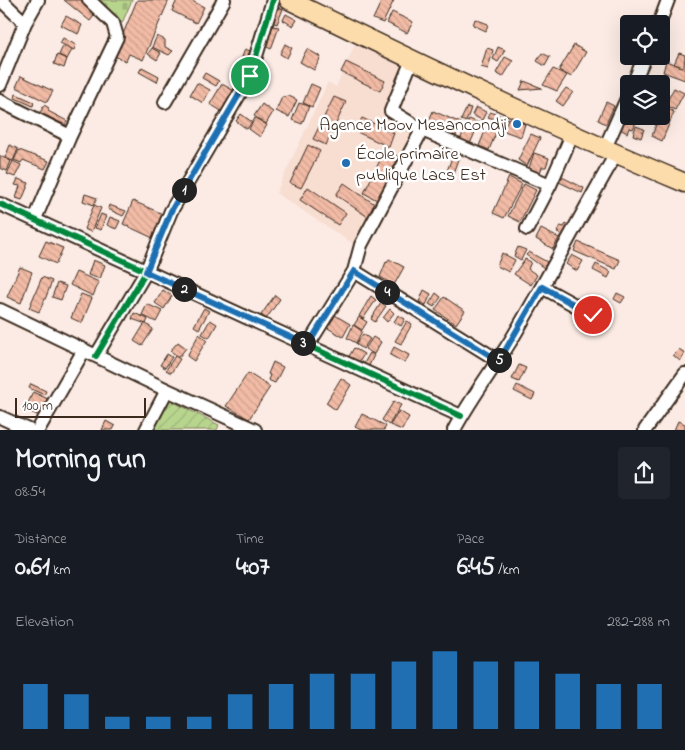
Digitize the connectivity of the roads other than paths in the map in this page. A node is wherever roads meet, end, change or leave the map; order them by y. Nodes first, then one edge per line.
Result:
1 (1, 0) edge
2 (38, 0) edge
3 (89, 0) edge
4 (224, 0) edge
5 (273, 0) edge
6 (289, 0) edge
7 (316, 0) edge
8 (668, 0) edge
9 (662, 15) edge
10 (25, 23) junction
11 (412, 60) junction
12 (0, 85) edge
13 (0, 102) edge
14 (165, 102) dead end
15 (620, 122) edge
16 (422, 130) junction
17 (572, 135) junction
18 (70, 136) junction
19 (612, 146) junction
20 (685, 171) edge
21 (685, 183) edge
22 (550, 185) junction
23 (0, 204) edge
24 (35, 219) junction
25 (527, 229) dead end
26 (354, 271) junction
27 (146, 272) junction
28 (542, 287) junction
29 (0, 310) edge
30 (593, 315) dead end
31 (308, 345) junction
32 (90, 353) junction
33 (499, 361) junction
34 (685, 374) edge
35 (167, 390) junction
36 (461, 416) junction
37 (0, 417) edge
38 (29, 430) edge
39 (38, 430) edge
40 (146, 430) edge
41 (256, 430) edge
42 (454, 430) edge
43 (645, 430) edge

1 - 10 street
2 - 10 street
3 - 18 street
4 - 14 street
5 - 27 street
6 - 11 highway
7 - 19 highway
8 - 9 street
10 - 12 street
11 - 16 street
11 - 17 highway
13 - 18 street
15 - 19 street
16 - 22 street
16 - 26 street
17 - 19 highway
17 - 22 street
18 - 24 street
19 - 20 highway
19 - 21 highway
19 - 28 street
22 - 25 street
23 - 24 street
24 - 27 street
26 - 31 street
26 - 33 street
27 - 31 street
27 - 32 street
28 - 30 street
28 - 33 street
29 - 32 street
31 - 36 street
32 - 35 street
32 - 39 street
33 - 36 street
34 - 43 street
35 - 40 street
35 - 41 street
36 - 42 street
37 - 38 street

